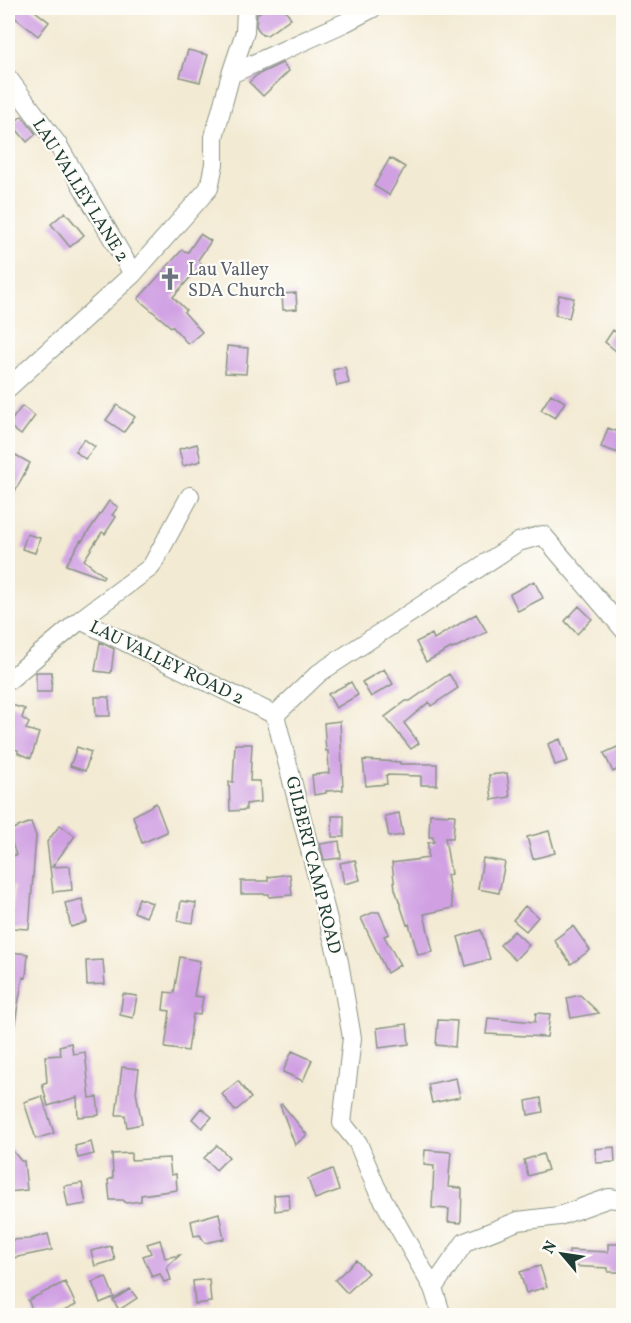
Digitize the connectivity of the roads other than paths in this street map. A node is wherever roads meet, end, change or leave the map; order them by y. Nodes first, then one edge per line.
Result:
1 (246, 8) edge
2 (372, 8) edge
3 (231, 74) junction
4 (8, 78) edge
5 (133, 274) junction
6 (8, 388) edge
7 (190, 496) dead end
8 (80, 620) junction
9 (624, 630) edge
10 (8, 681) edge
11 (275, 715) junction
12 (624, 1200) edge
13 (433, 1288) junction
14 (442, 1316) edge

1 - 3 street
2 - 3 street
3 - 5 street
4 - 5 street, LAU VALLEY LANE 2
5 - 6 street
7 - 8 street
8 - 10 street, LAU VALLEY ROAD 2
8 - 11 street, LAU VALLEY ROAD 2
9 - 11 street
11 - 13 street, GILBERT CAMP ROAD
12 - 13 street
13 - 14 street, GILBERT CAMP ROAD

